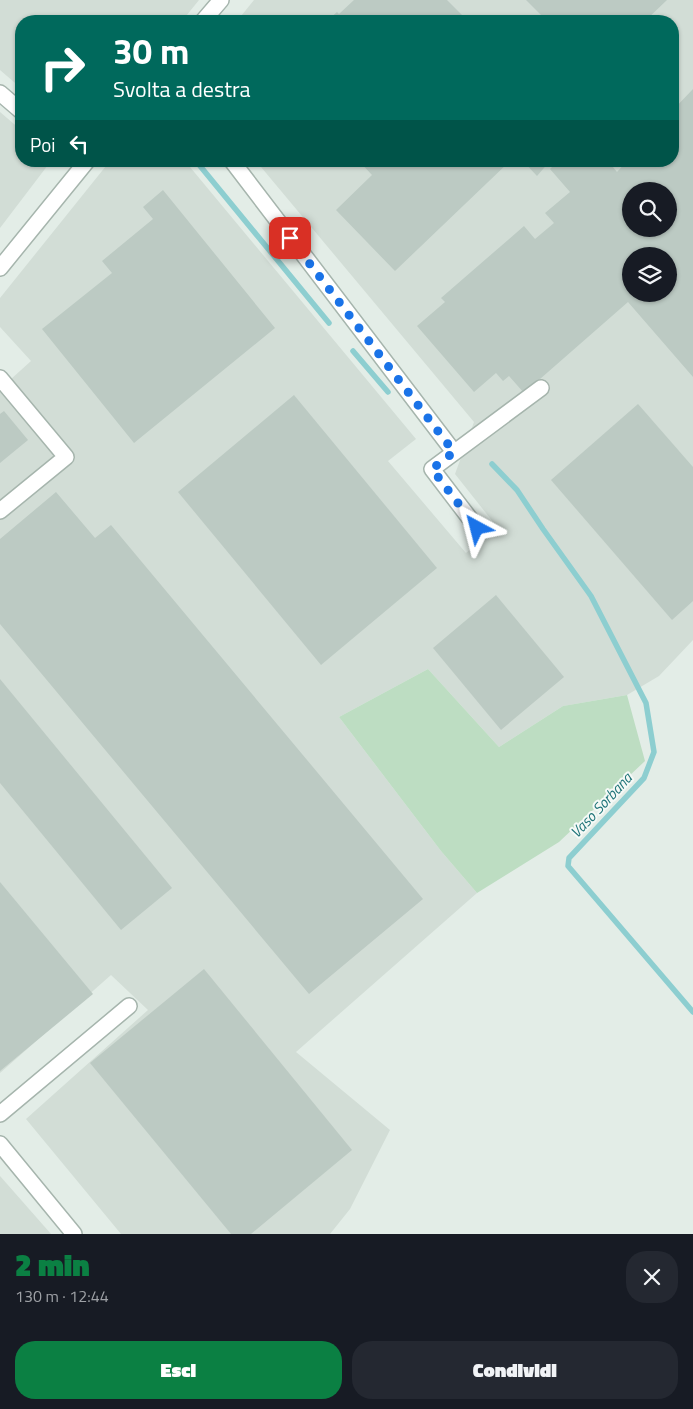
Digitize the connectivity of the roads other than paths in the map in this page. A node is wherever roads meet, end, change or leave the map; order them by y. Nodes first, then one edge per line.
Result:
1 (221, 0) edge
2 (208, 15) edge
3 (0, 93) edge
4 (15, 106) edge
5 (80, 167) edge
6 (237, 167) edge
7 (0, 268) edge
8 (0, 378) edge
9 (541, 388) dead end
10 (454, 452) junction
11 (0, 511) edge
12 (477, 528) dead end
13 (129, 1006) dead end
14 (0, 1114) edge
15 (0, 1144) edge
16 (74, 1234) edge

1 - 2 street
3 - 4 street
5 - 7 street
6 - 10 street
8 - 11 street
9 - 10 street
10 - 12 street
13 - 14 street
15 - 16 street

